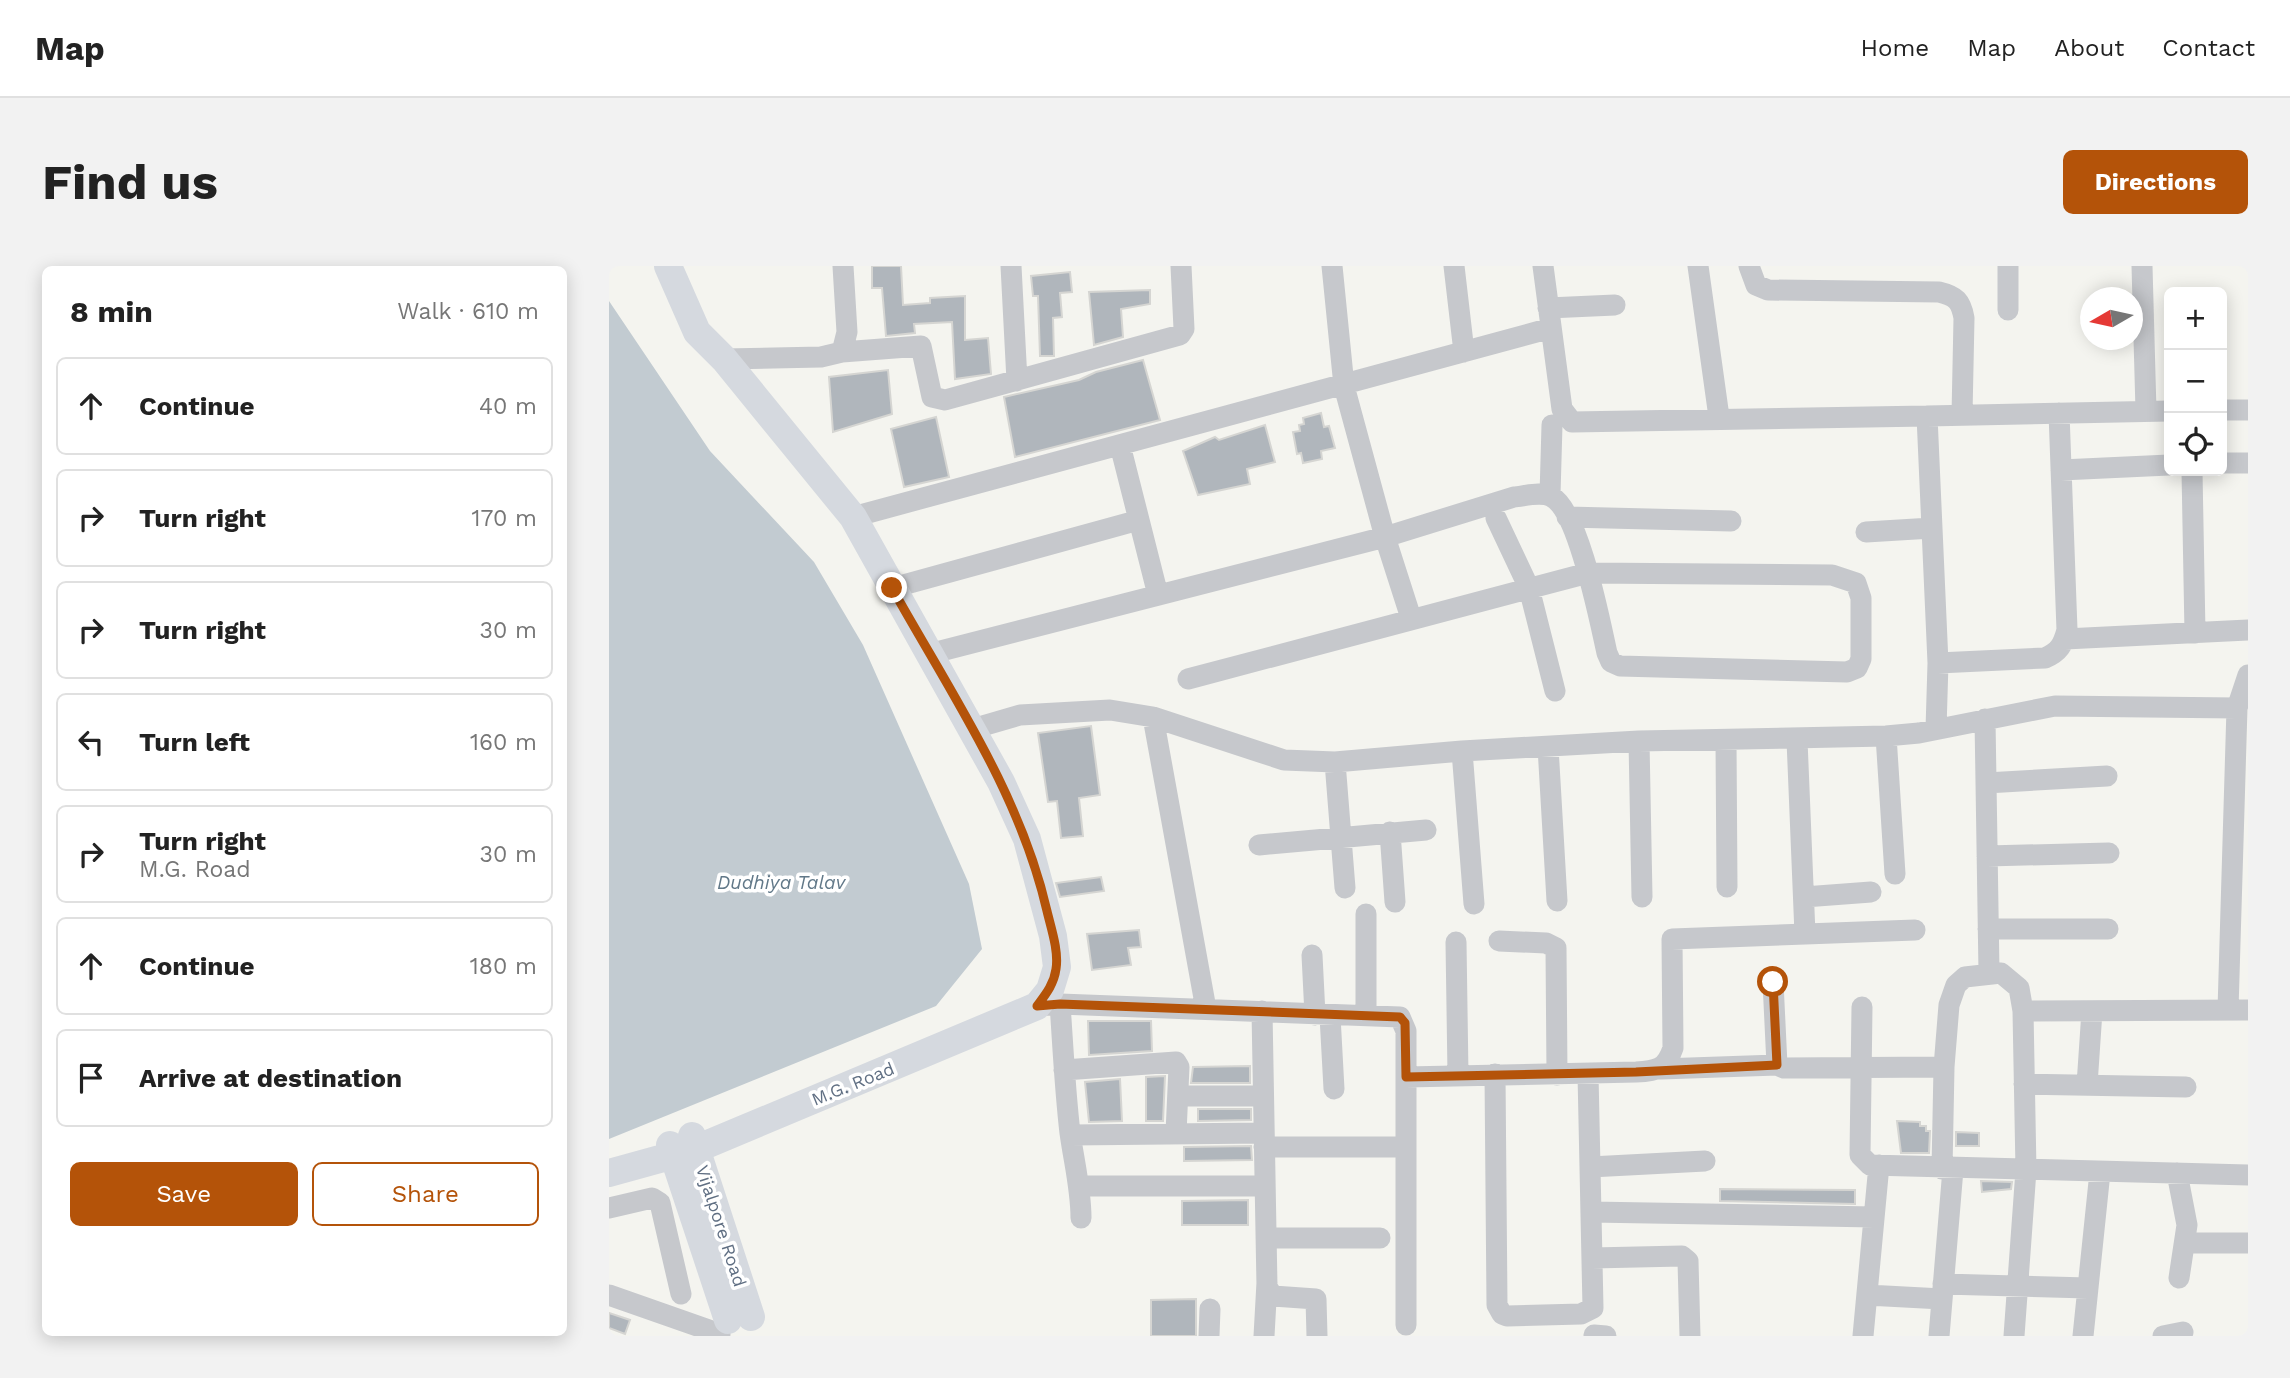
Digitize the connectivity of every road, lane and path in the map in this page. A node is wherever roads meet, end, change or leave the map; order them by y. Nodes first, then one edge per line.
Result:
1 (668, 266) edge
2 (843, 266) edge
3 (1011, 266) edge
4 (1181, 266) edge
5 (1332, 266) edge
6 (1454, 266) edge
7 (1543, 266) edge
8 (1698, 266) edge
9 (1749, 266) edge
10 (2008, 266) edge
11 (2142, 266) edge
12 (1615, 305) dead end
13 (2008, 310) dead end
14 (1550, 318) junction
15 (842, 352) junction
16 (1464, 352) junction
17 (724, 359) junction
18 (1017, 380) junction
19 (1344, 386) junction
20 (2227, 410) edge
21 (2248, 410) edge
22 (2147, 411) junction
23 (2164, 411) edge
24 (2059, 413) junction
25 (1962, 415) junction
26 (1927, 416) junction
27 (1719, 417) junction
28 (1552, 425) dead end
29 (1120, 445) junction
30 (2227, 463) edge
31 (2248, 463) edge
32 (2164, 465) edge
33 (2061, 470) junction
34 (2192, 476) edge
35 (1550, 495) junction
36 (853, 517) junction
37 (1567, 517) junction
38 (1496, 518) dead end
39 (1139, 520) junction
40 (1731, 521) dead end
41 (1932, 528) junction
42 (1866, 532) dead end
43 (1385, 537) junction
44 (1588, 573) junction
45 (892, 588) junction
46 (1529, 588) junction
47 (1158, 595) junction
48 (1412, 618) junction
49 (2248, 630) edge
50 (2195, 633) junction
51 (2065, 639) junction
52 (929, 654) junction
53 (1938, 663) junction
54 (2248, 675) edge
55 (1188, 679) dead end
56 (1555, 691) dead end
57 (2237, 708) junction
58 (1153, 717) junction
59 (1985, 719) junction
60 (972, 729) junction
61 (1936, 729) junction
62 (1886, 736) junction
63 (1797, 740) junction
64 (1639, 741) junction
65 (1726, 741) junction
66 (1548, 747) junction
67 (1462, 751) junction
68 (1335, 762) junction
69 (2107, 776) dead end
70 (1986, 783) junction
71 (2241, 789) edge
72 (1426, 830) dead end
73 (1390, 832) junction
74 (1340, 836) junction
75 (1259, 845) dead end
76 (2109, 853) dead end
77 (1987, 856) junction
78 (2240, 865) edge
79 (1895, 874) dead end
80 (1727, 887) dead end
81 (1345, 888) dead end
82 (1871, 892) dead end
83 (1642, 897) dead end
84 (1804, 897) junction
85 (1557, 901) dead end
86 (1395, 902) dead end
87 (1474, 904) dead end
88 (1366, 914) dead end
89 (1988, 929) junction
90 (2108, 929) dead end
91 (1915, 930) dead end
92 (1805, 934) junction
93 (2239, 936) edge
94 (1499, 941) dead end
95 (1456, 942) dead end
96 (1055, 951) junction
97 (1312, 955) dead end
98 (1989, 972) junction
99 (1773, 982) dead end
100 (1048, 1005) junction
101 (1862, 1007) dead end
102 (1206, 1009) junction
103 (2238, 1010) edge
104 (1262, 1011) junction
105 (2023, 1011) junction
106 (2092, 1011) junction
107 (1323, 1015) junction
108 (1366, 1016) junction
109 (1777, 1065) junction
110 (1861, 1067) junction
111 (1944, 1067) junction
112 (1661, 1069) junction
113 (1064, 1070) junction
114 (1495, 1074) junction
115 (1557, 1074) junction
116 (1588, 1074) junction
117 (1458, 1075) junction
118 (1406, 1077) junction
119 (2024, 1084) junction
120 (2087, 1085) junction
121 (2186, 1087) dead end
122 (1333, 1089) dead end
123 (1178, 1096) junction
124 (1262, 1096) junction
125 (1176, 1133) junction
126 (1070, 1135) junction
127 (1264, 1140) junction
128 (683, 1146) junction
129 (1406, 1147) junction
130 (609, 1158) edge
131 (1705, 1161) dead end
132 (1879, 1166) junction
133 (1590, 1167) junction
134 (1947, 1169) junction
135 (2026, 1170) junction
136 (609, 1172) edge
137 (2100, 1172) junction
138 (2177, 1173) junction
139 (2248, 1175) edge
140 (1080, 1186) junction
141 (1265, 1186) junction
142 (609, 1208) edge
143 (1591, 1212) junction
144 (1874, 1217) junction
145 (1081, 1218) dead end
146 (1380, 1237) dead end
147 (1266, 1238) junction
148 (2186, 1243) junction
149 (2248, 1243) edge
150 (1592, 1258) junction
151 (2179, 1278) dead end
152 (1267, 1282) junction
153 (2018, 1286) junction
154 (2088, 1288) junction
155 (1943, 1291) junction
156 (681, 1294) dead end
157 (609, 1295) edge
158 (1867, 1295) junction
159 (1210, 1308) dead end
160 (1406, 1325) dead end
161 (736, 1328) edge
162 (1209, 1336) edge
163 (1264, 1336) edge
164 (1317, 1336) edge
165 (1689, 1336) edge
166 (1863, 1336) edge
167 (1939, 1336) edge
168 (2014, 1336) edge
169 (2083, 1336) edge

1 - 17 main road
2 - 15 street
3 - 18 street
4 - 18 street
5 - 19 street
6 - 16 street
7 - 14 street
8 - 27 street
9 - 25 street
10 - 13 street
11 - 22 street
12 - 14 street
14 - 16 street
14 - 27 street
15 - 17 street
15 - 18 street
16 - 19 street
17 - 36 main road
19 - 29 street
19 - 43 street
20 - 21 street
22 - 23 street
22 - 24 street
24 - 25 street
24 - 33 street
25 - 26 street
26 - 27 street
26 - 41 street
28 - 35 street
29 - 36 street
29 - 39 street
30 - 31 street
32 - 33 street
33 - 51 street
34 - 50 street
35 - 37 street
35 - 43 street
36 - 45 main road
37 - 40 street
37 - 44 street
38 - 46 street
39 - 45 street
39 - 47 street
41 - 42 street
41 - 53 street
43 - 47 street
43 - 48 street
44 - 44 street
44 - 46 street
45 - 52 main road
46 - 48 street
46 - 56 street
47 - 52 street
48 - 55 street
49 - 50 street
50 - 51 street
51 - 53 street
52 - 60 main road
53 - 61 street
54 - 57 street
57 - 59 street
57 - 71 street
58 - 60 street
58 - 68 street
58 - 102 street
59 - 61 street
59 - 70 street
60 - 96 main road
61 - 62 street
62 - 63 street
62 - 79 street
63 - 65 street
63 - 84 street
64 - 65 street
64 - 66 street
64 - 83 street
65 - 80 street
66 - 67 street
66 - 85 street
67 - 68 street
67 - 87 street
68 - 74 street
69 - 70 street
70 - 77 street
71 - 78 street
72 - 73 street
73 - 74 street
73 - 86 street
74 - 75 street
74 - 81 street
76 - 77 street
77 - 89 street
78 - 93 street
82 - 84 street
84 - 92 street
88 - 108 street
89 - 90 street
89 - 98 street
91 - 92 street
92 - 112 street
93 - 103 street
94 - 115 street
95 - 117 street
96 - 100 main road
96 - 128 main road
97 - 107 street
98 - 105 street
98 - 111 street
99 - 109 street
100 - 102 street
100 - 113 street
100 - 128 main road, M.G. Road
101 - 110 street
102 - 104 street
103 - 106 street
104 - 107 street
104 - 124 street
105 - 106 street
105 - 119 street
106 - 120 street
107 - 108 street
107 - 122 street
108 - 118 street
109 - 110 street
109 - 112 street
110 - 111 street
110 - 132 street
111 - 134 street
112 - 116 street
113 - 123 street
113 - 126 street
114 - 115 street
114 - 117 street
114 - 150 street
115 - 116 street
116 - 133 street
117 - 118 street
118 - 129 street
119 - 120 street
119 - 135 street
120 - 121 street
123 - 124 street
123 - 125 street
124 - 127 street
125 - 126 street
125 - 127 street
126 - 140 street
127 - 129 street
127 - 141 street
128 - 130 main road
128 - 136 main road, M.G. Road
128 - 161 main road, Vijalpore Road
129 - 160 street
131 - 133 street
132 - 134 street
132 - 144 street
133 - 143 street
134 - 135 street
134 - 155 street
135 - 137 street
135 - 153 street
137 - 138 street
137 - 154 street
138 - 139 street
138 - 148 street
140 - 141 street
140 - 145 street
141 - 147 street
142 - 156 street
143 - 144 street
143 - 150 street
144 - 158 street
146 - 147 street
147 - 152 street
148 - 149 street
148 - 151 street
150 - 165 street
152 - 163 street
152 - 164 street
153 - 154 street
153 - 155 street
153 - 168 street
154 - 169 street
155 - 158 street
155 - 167 street
157 - 161 street
158 - 166 street
159 - 162 street

